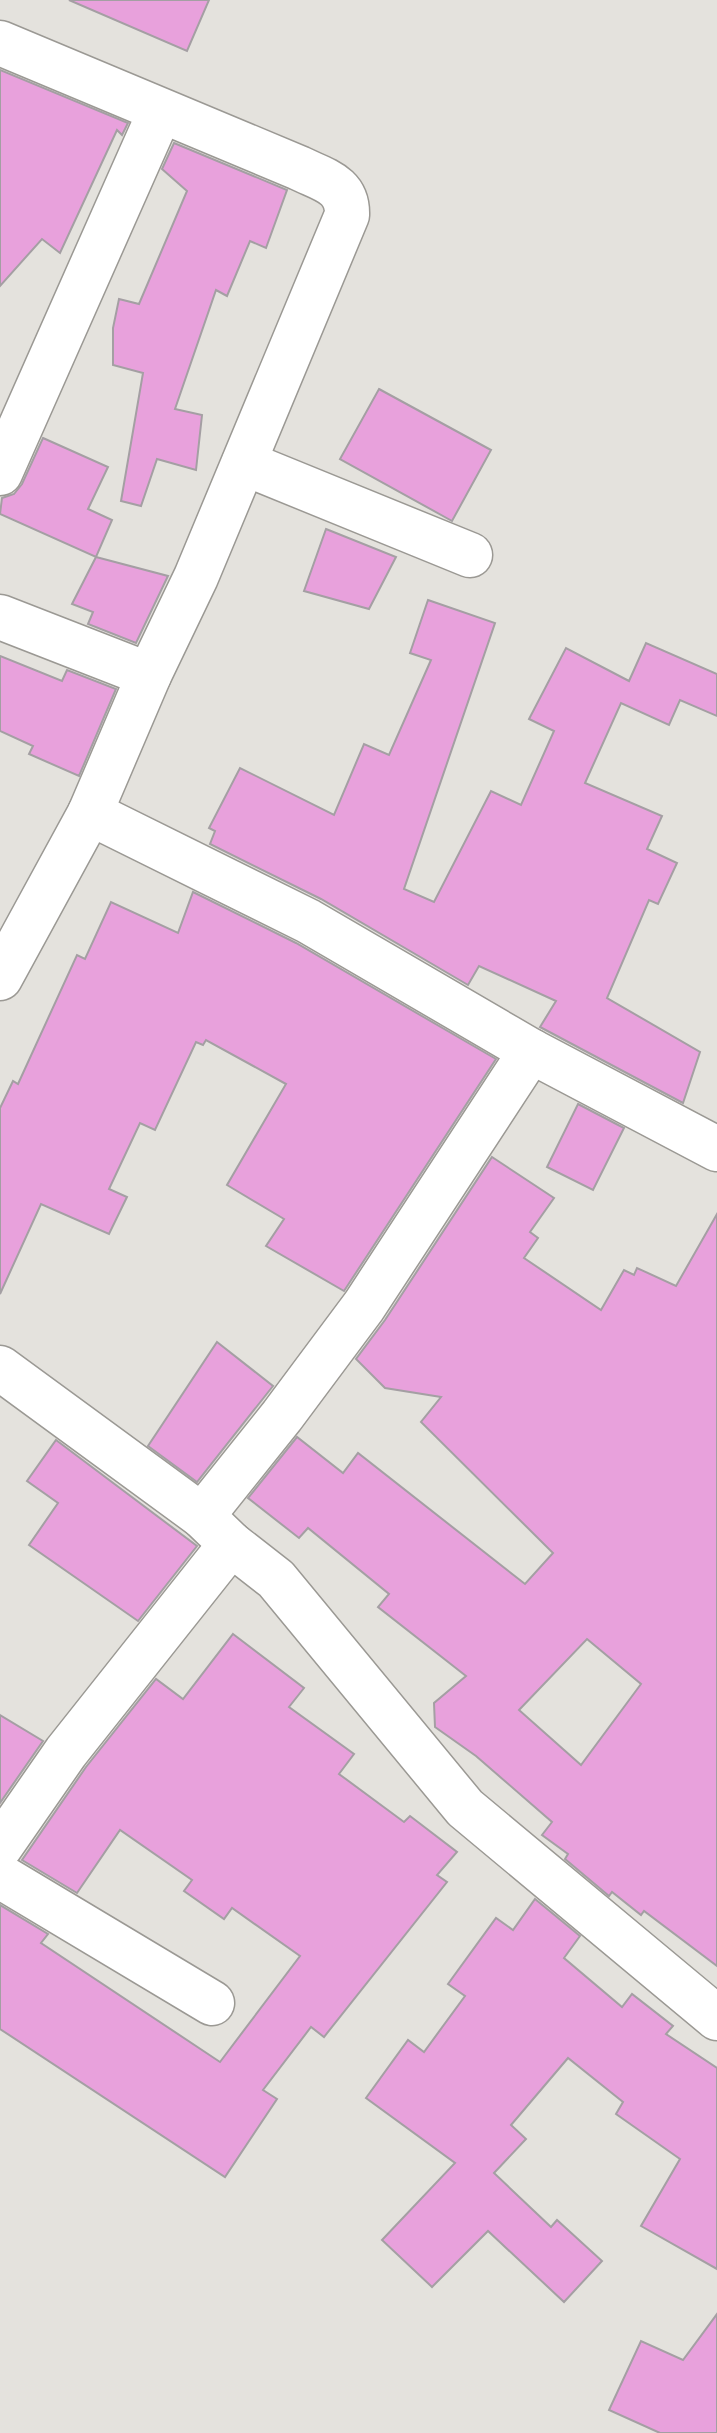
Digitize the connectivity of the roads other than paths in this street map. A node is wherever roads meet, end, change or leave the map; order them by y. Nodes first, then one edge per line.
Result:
1 (0, 43) edge
2 (160, 112) junction
3 (244, 463) junction
4 (0, 473) edge
5 (470, 555) dead end
6 (0, 617) edge
7 (149, 675) junction
8 (90, 813) junction
9 (0, 978) edge
10 (531, 1051) junction
11 (717, 1149) edge
12 (0, 1368) edge
13 (216, 1530) junction
14 (0, 1847) edge
15 (0, 1876) edge
16 (212, 2003) dead end
17 (717, 2018) edge

1 - 2 street
2 - 3 street
2 - 4 street
3 - 5 street
3 - 7 street
6 - 7 street
7 - 8 street
8 - 9 street
8 - 10 street
10 - 11 street
10 - 13 street
12 - 13 street
13 - 14 street
13 - 17 street
15 - 16 street

